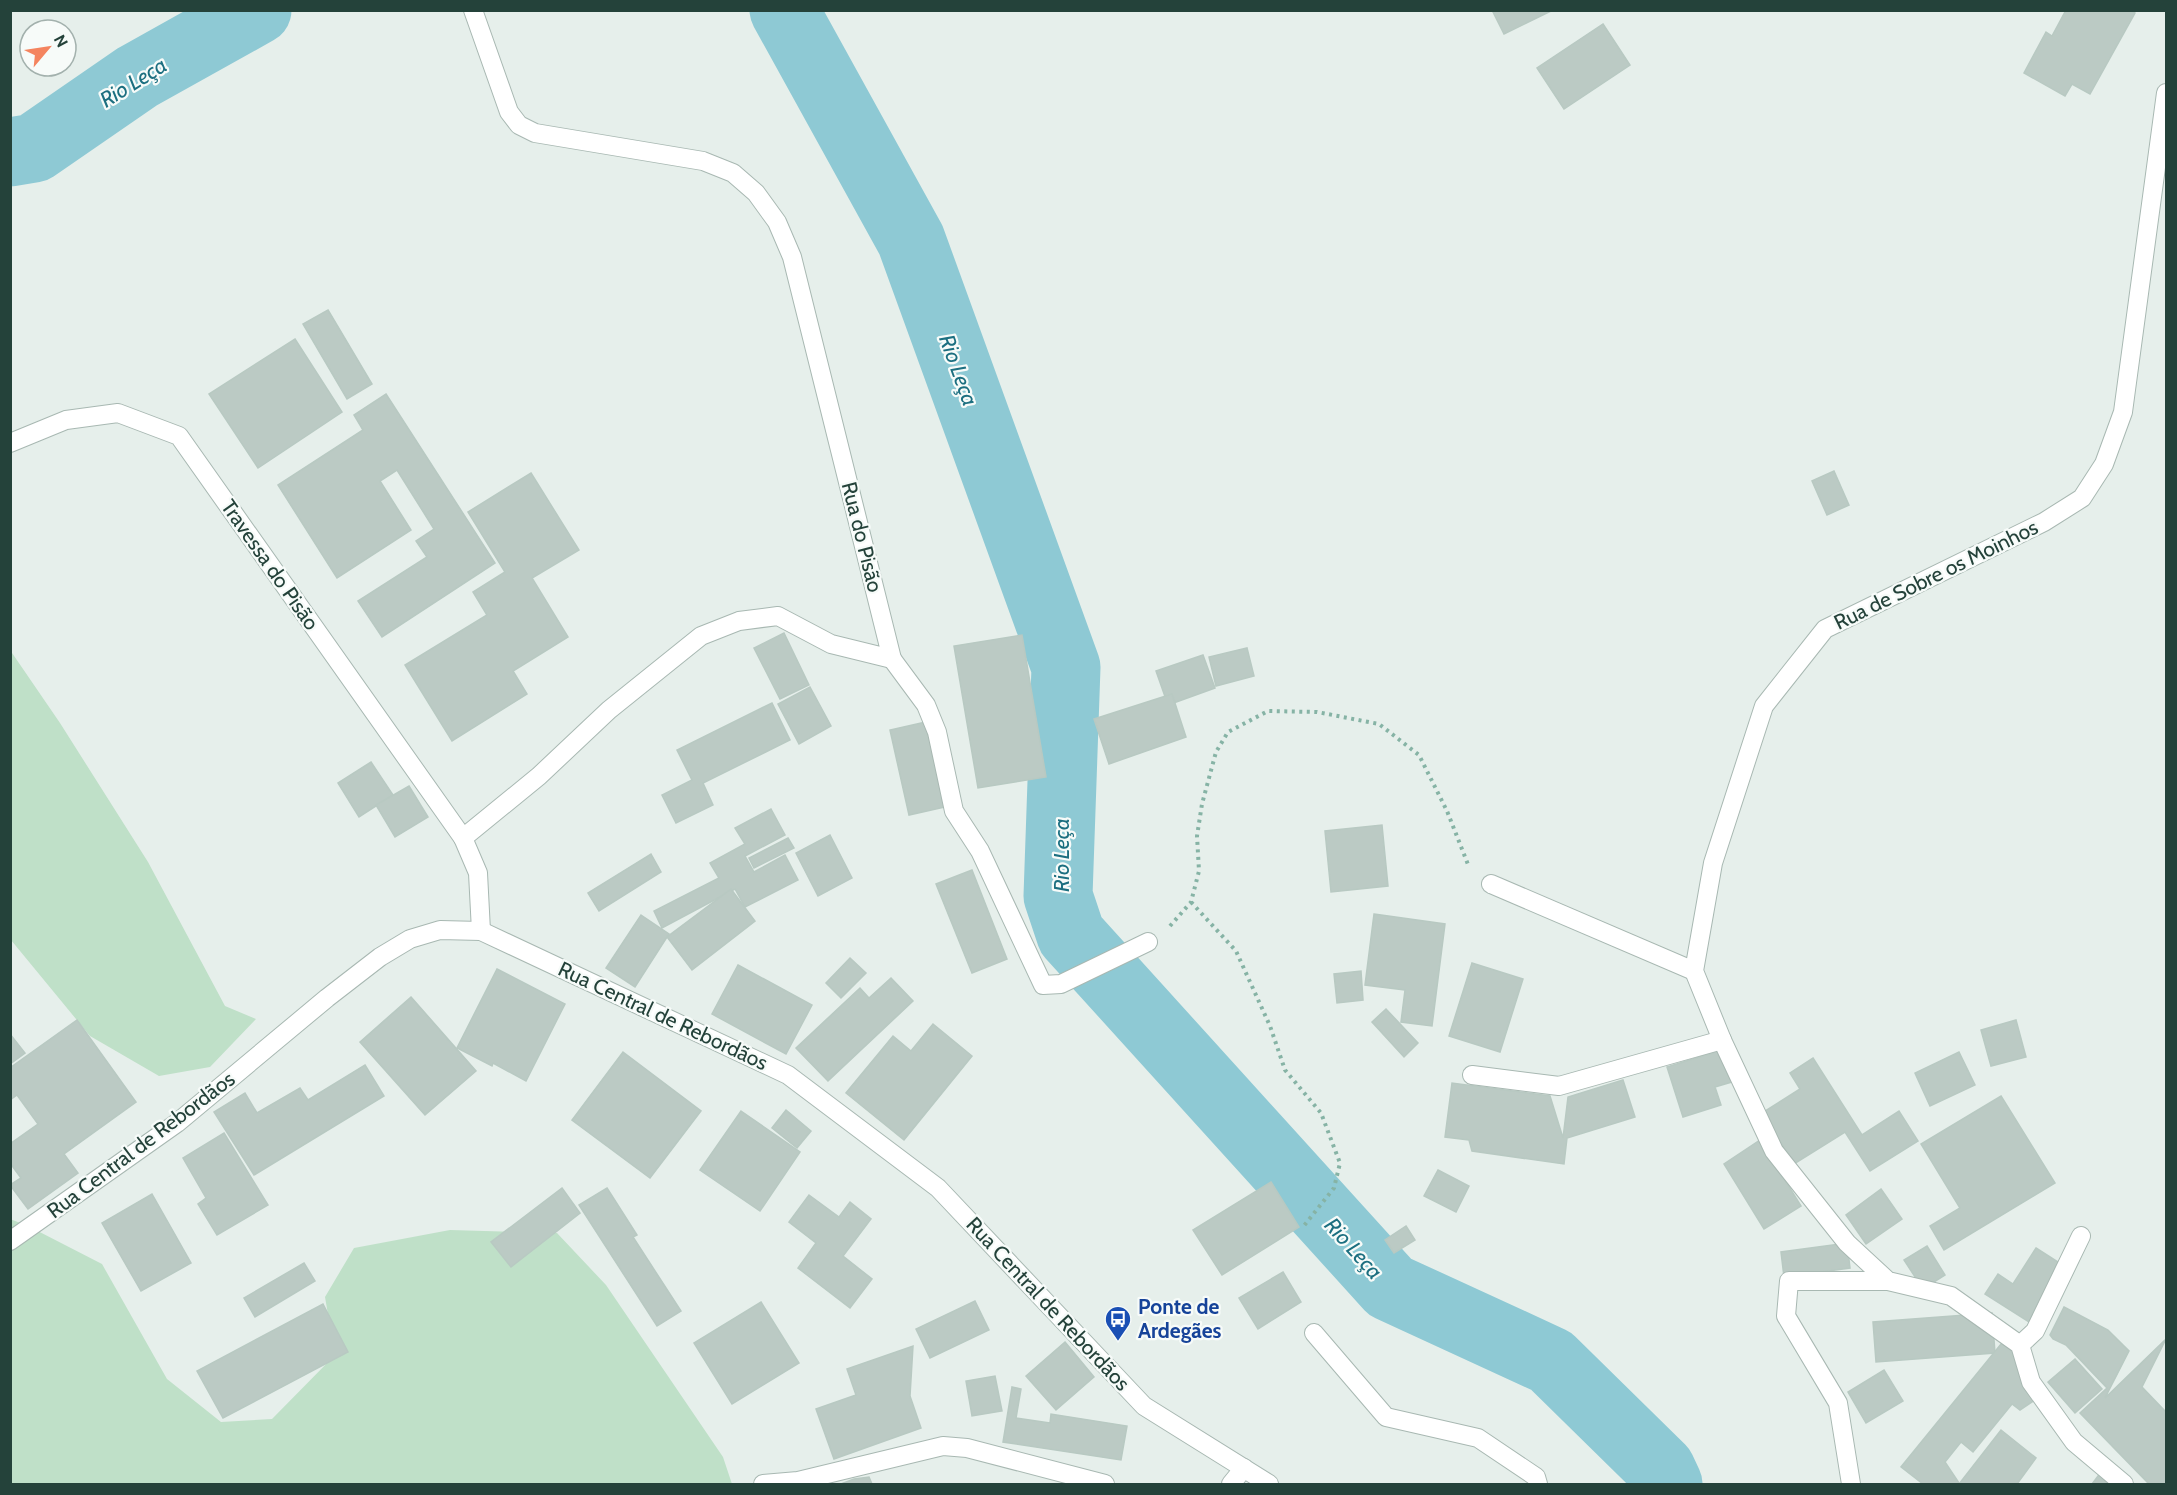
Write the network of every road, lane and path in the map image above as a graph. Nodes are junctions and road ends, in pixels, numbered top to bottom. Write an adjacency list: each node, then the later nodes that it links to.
1 (473, 10): 4 (street, Rua do Pisão)
2 (2166, 93): 10 (street, Rua de Sobre os Moinhos)
3 (10, 443): 5 (street, Travessa do Pisão)
4 (892, 659): 5 (street); 9 (street)
5 (463, 838): 8 (street)
6 (1491, 884): 7 (path); 10 (street)
7 (1191, 902): 9 (path); 13 (path)
8 (481, 931): 15 (street, Rua Central de Rebordãos); 19 (street, Rua Central de Rebordãos)
9 (1148, 942)
10 (1694, 971): 11 (street)
11 (1722, 1040): 12 (street); 16 (street)
12 (1472, 1075)
13 (1303, 1227)
14 (2081, 1236): 18 (street)
15 (10, 1241)
16 (1888, 1281): 18 (street); 26 (street)
17 (1314, 1333): 25 (street)
18 (2020, 1345): 27 (street)
19 (1244, 1468): 23 (street); 24 (street, Rua Central de Rebordãos)
20 (799, 1483): 21 (street); 22 (street)
21 (763, 1485)
22 (1105, 1485)
23 (1231, 1485)
24 (1269, 1485)
25 (1538, 1485)
26 (1851, 1485)
27 (2124, 1485)

